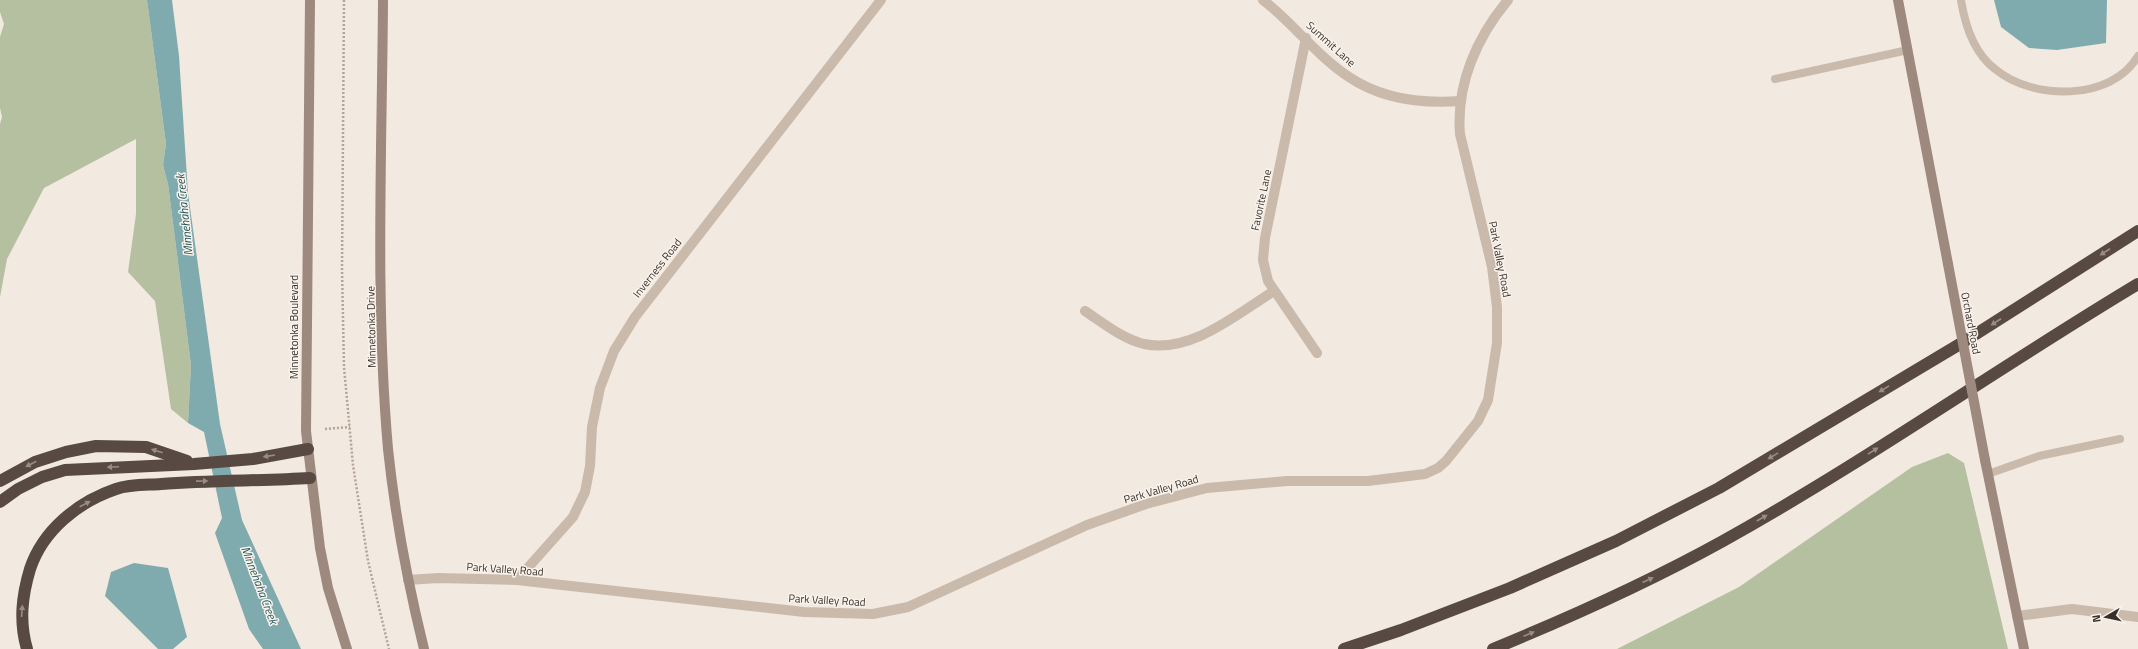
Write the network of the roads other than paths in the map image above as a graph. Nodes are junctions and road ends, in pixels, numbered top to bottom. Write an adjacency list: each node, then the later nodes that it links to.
1 (310, 0): 19 (street, Minnetonka Boulevard)
2 (383, 0): 25 (street, Minnetonka Drive)
3 (881, 0): 26 (street, Inverness Road)
4 (1262, 0): 8 (street, Summit Lane)
5 (1508, 0): 12 (street, Park Valley Road)
6 (1898, 0): 9 (street, Orchard Road)
7 (1961, 0): 10 (lane)
8 (1306, 38): 12 (street, Summit Lane); 15 (street, Favorite Lane)
9 (1908, 50): 11 (lane); 21 (street, Orchard Road, bridge)
10 (2138, 56)
11 (1775, 79)
12 (1461, 101): 26 (street, Park Valley Road)
13 (2138, 231): 32 (highway, one-way to 32)
14 (2138, 284): 33 (highway, one-way to 14)
15 (1274, 292): 16 (street); 17 (street, Favorite Lane)
16 (1085, 311)
17 (1317, 354)
18 (2120, 439): 21 (lane)
19 (308, 449): 20 (highway, one-way to 20); 22 (street, Minnetonka Boulevard)
20 (194, 464): 23 (highway, one-way to 23); 24 (highway, one-way to 24)
21 (1988, 474): 27 (street, Orchard Road)
22 (310, 478): 29 (highway, one-way to 22); 30 (street, Minnetonka Boulevard)
23 (0, 481)
24 (0, 502)
25 (408, 580): 26 (street, Park Valley Road); 31 (street, Minnetonka Drive)
26 (517, 580)
27 (2017, 616): 28 (street); 34 (street, Orchard Road)
28 (2138, 617)
29 (27, 649)
30 (347, 649)
31 (424, 649)
32 (1344, 649)
33 (1493, 649)
34 (2024, 649)

